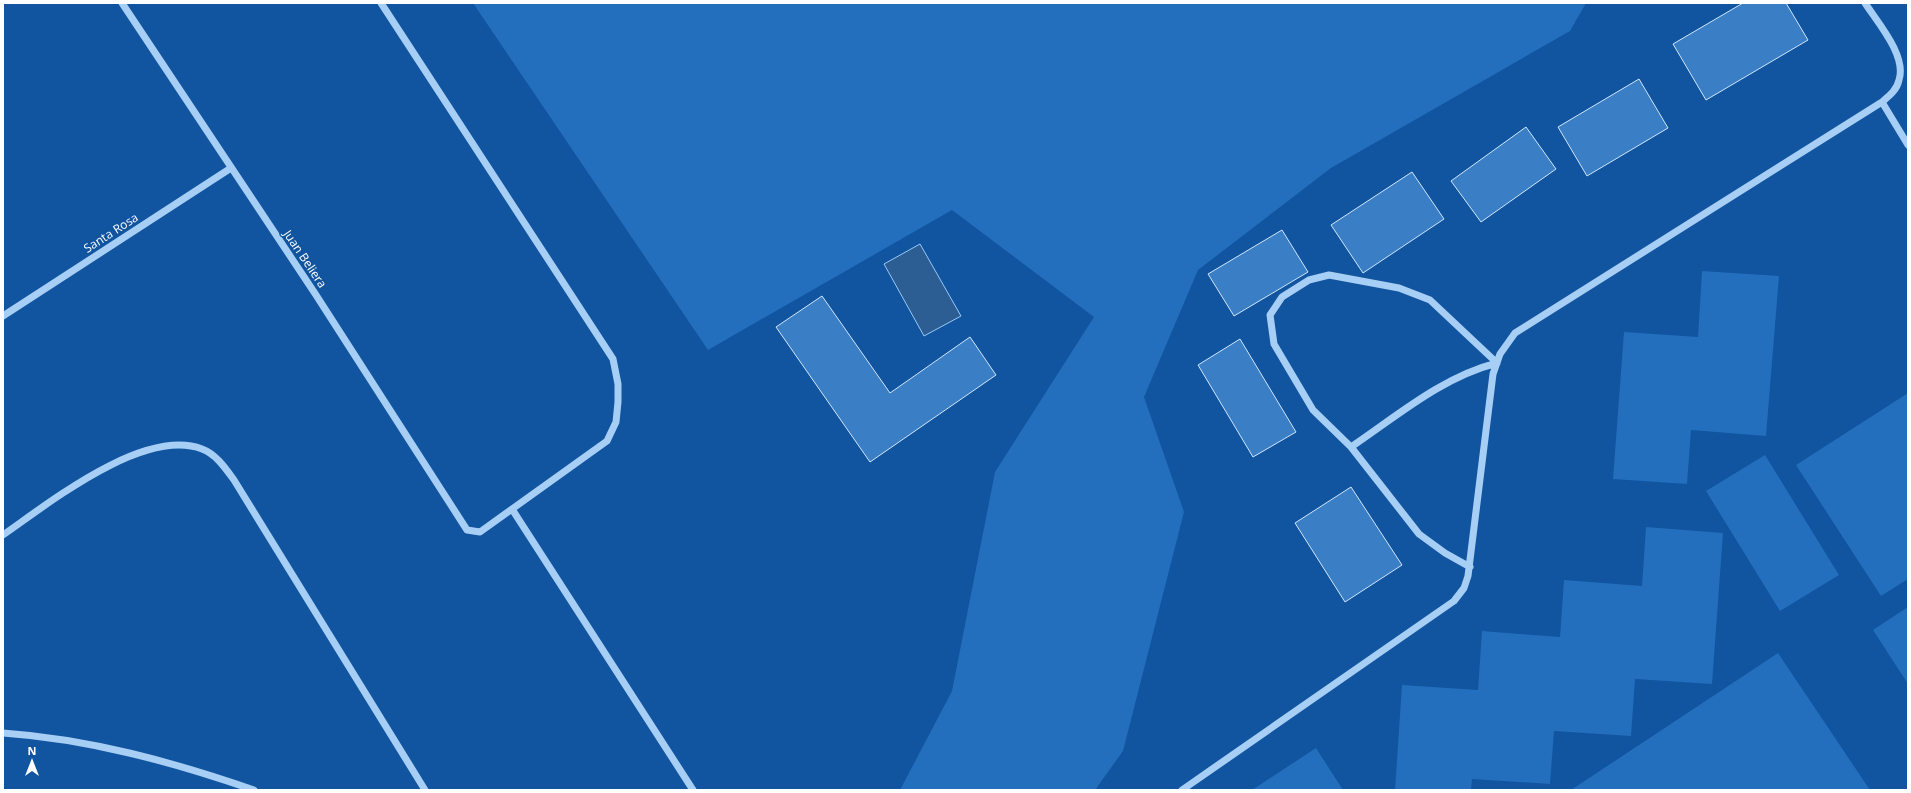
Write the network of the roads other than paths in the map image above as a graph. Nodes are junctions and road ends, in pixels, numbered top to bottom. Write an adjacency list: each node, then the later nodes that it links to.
1 (122, 3): 6 (street, Juan Beliera)
2 (381, 3): 10 (street)
3 (1865, 3): 4 (street)
4 (1882, 102): 5 (street); 8 (street)
5 (1908, 145)
6 (231, 168): 7 (street, Santa Rosa); 10 (street, Juan Beliera)
7 (3, 316)
8 (1497, 363): 9 (street); 9 (street); 12 (street)
9 (1351, 447): 12 (street)
10 (512, 509): 16 (street)
11 (3, 535): 15 (street)
12 (1470, 567): 17 (street)
13 (3, 733): 14 (street)
14 (254, 790)
15 (424, 790)
16 (693, 790)
17 (1182, 790)

